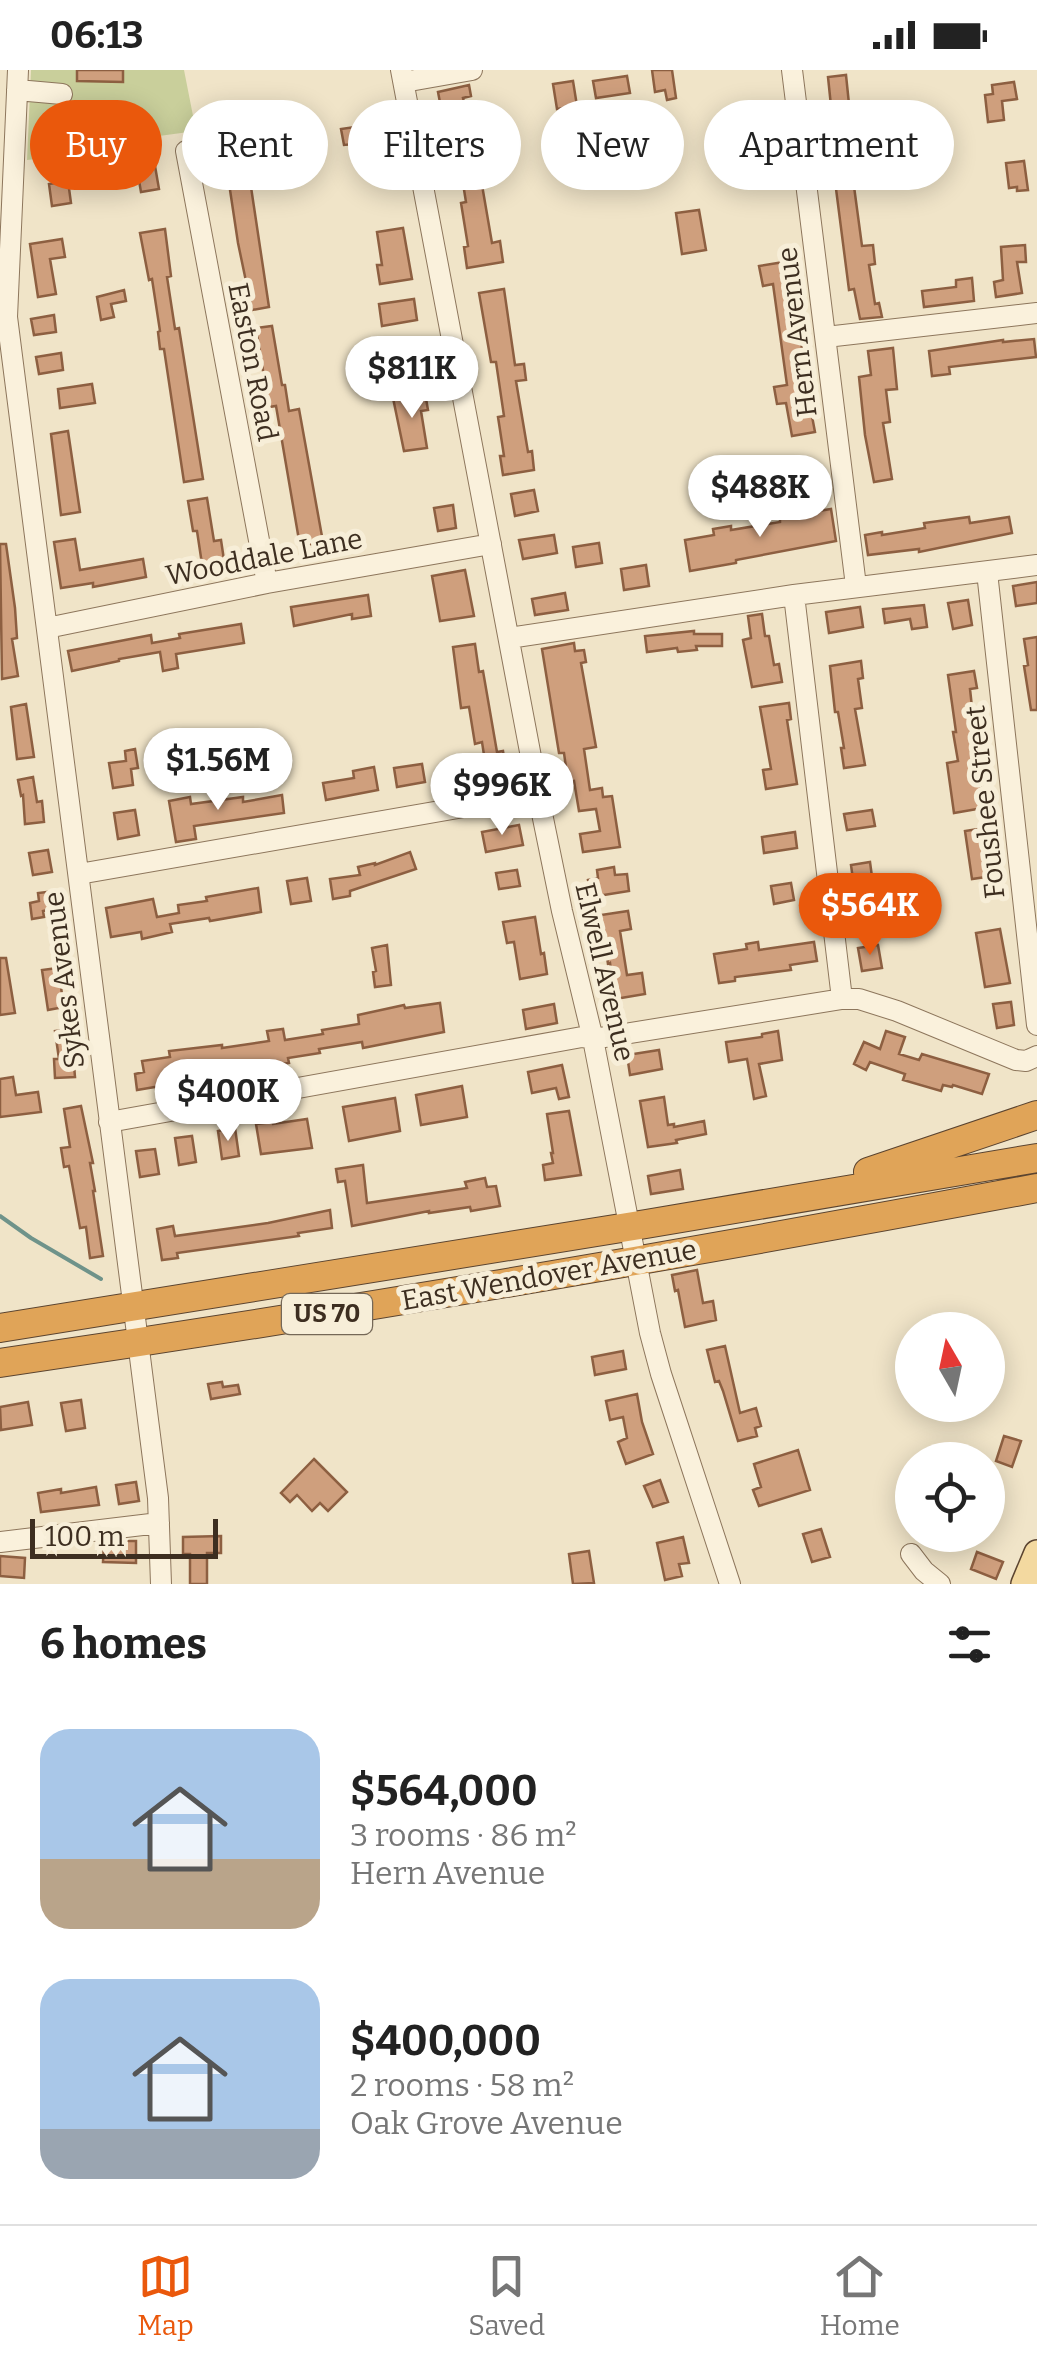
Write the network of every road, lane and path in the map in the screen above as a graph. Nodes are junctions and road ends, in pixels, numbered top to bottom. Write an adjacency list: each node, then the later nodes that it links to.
1 (472, 70): 3 (street)
2 (792, 70): 9 (street, Hern Avenue)
3 (403, 76): 10 (street, Elwell Avenue)
4 (13, 83): 5 (street); 8 (street, Sykes Avenue)
5 (62, 94)
6 (193, 190): 13 (street, Easton Road)
7 (1037, 313): 9 (street)
8 (4, 317): 16 (street, Sykes Avenue)
9 (826, 337): 14 (street, Hern Avenue)
10 (491, 544): 13 (street, Wooddale Lane); 17 (street, Elwell Avenue)
11 (1037, 566): 12 (street)
12 (987, 572): 14 (street); 21 (street, Foushee Street)
13 (267, 583): 16 (street, Wooddale Lane)
14 (856, 586): 15 (street)
15 (794, 595): 17 (street); 20 (street)
16 (47, 628): 19 (street, Sykes Avenue)
17 (509, 638): 18 (street, Elwell Avenue)
18 (538, 794): 19 (street); 22 (street, Elwell Avenue)
19 (80, 874): 25 (street, Sykes Avenue)
20 (842, 999): 22 (street); 23 (street)
21 (1037, 1026)
22 (593, 1039): 25 (street); 29 (street, Elwell Avenue)
23 (1037, 1056)
24 (1037, 1115): 28 (highway)
25 (109, 1122): 31 (street, Sykes Avenue)
26 (1037, 1158): 28 (highway, East Wendover Avenue / US 70)
27 (1037, 1188): 30 (highway, East Wendover Avenue / US 70)
28 (750, 1207): 29 (highway, East Wendover Avenue / US 70)
29 (629, 1227): 30 (street, Elwell Avenue); 31 (highway, East Wendover Avenue / US 70)
30 (634, 1260): 33 (highway, East Wendover Avenue / US 70); 40 (street, Elwell Avenue)
31 (133, 1307): 32 (highway, East Wendover Avenue / US 70); 33 (street, Sykes Avenue)
32 (0, 1328)
33 (138, 1343): 34 (highway, East Wendover Avenue / US 70); 35 (street, Sykes Avenue)
34 (0, 1363)
35 (159, 1523): 36 (street); 39 (street, Sykes Avenue)
36 (0, 1542)
37 (1037, 1553): 42 (main road)
38 (911, 1554): 41 (street)
39 (161, 1584)
40 (730, 1584)
41 (940, 1584)
42 (1024, 1584)

